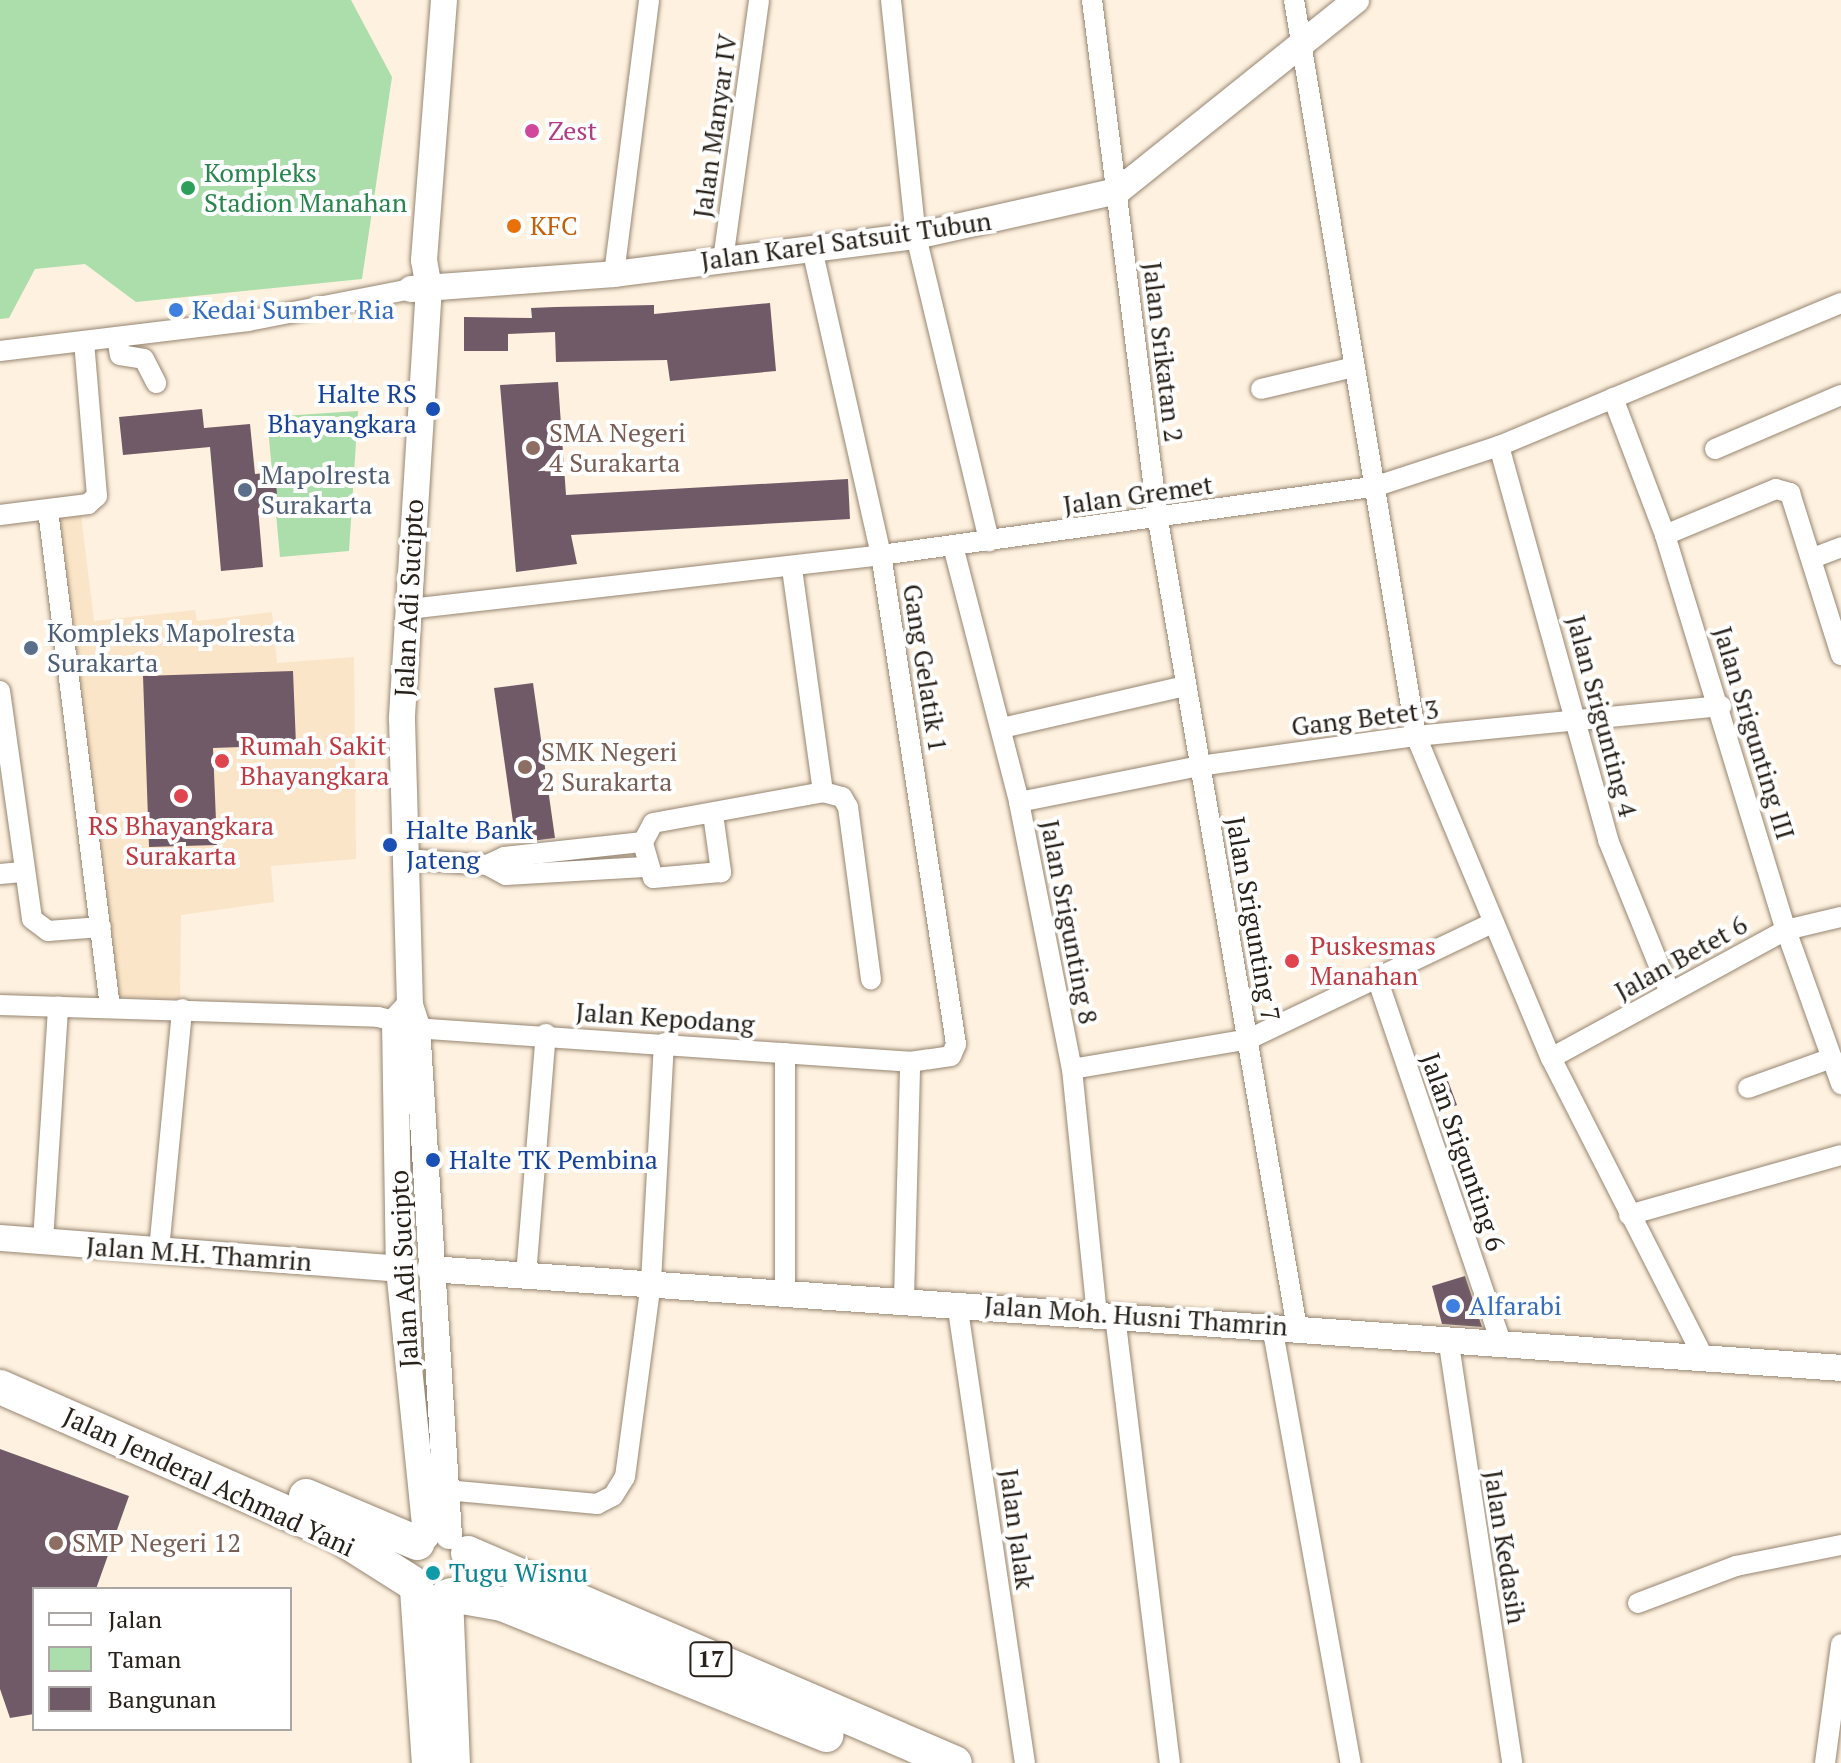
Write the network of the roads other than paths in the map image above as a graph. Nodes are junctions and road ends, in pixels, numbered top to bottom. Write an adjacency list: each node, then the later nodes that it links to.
1 (444, 0): 15 (street, Jalan Adi Sucipto)
2 (456, 0): 15 (street, Jalan Adi Sucipto)
3 (649, 0): 14 (street)
4 (759, 0): 13 (street, Jalan Manyar IV)
5 (891, 0): 11 (street)
6 (1092, 0): 10 (street, Jalan Srikatan 2)
7 (1294, 0): 9 (street)
8 (1356, 0): 9 (street, Jalan Karel Satsuit Tubun)
9 (1299, 41): 10 (street, Jalan Karel Satsuit Tubun); 20 (street)
10 (1118, 191): 11 (street, Jalan Karel Satsuit Tubun); 30 (street, Jalan Srikatan 2)
11 (916, 236): 12 (street, Jalan Karel Satsuit Tubun); 32 (street)
12 (812, 248): 13 (street, Jalan Karel Satsuit Tubun); 35 (street, Gang Gelatik 1)
13 (723, 260): 14 (street, Jalan Karel Satsuit Tubun)
14 (614, 274): 15 (street, Jalan Karel Satsuit Tubun)
15 (420, 288): 17 (street); 38 (street, Jalan Adi Sucipto)
16 (1841, 303): 24 (street, Jalan Gremet)
17 (117, 337): 18 (street); 21 (street)
18 (84, 342): 19 (street); 28 (street)
19 (0, 351)
20 (1354, 367): 22 (street); 27 (street)
21 (156, 383)
22 (1261, 389)
23 (1841, 395): 26 (street)
24 (1613, 398): 25 (street, Jalan Gremet); 31 (street, Jalan Srigunting III)
25 (1499, 446): 27 (street, Jalan Gremet); 43 (street, Jalan Srigunting 4)
26 (1715, 449)
27 (1374, 487): 30 (street, Jalan Gremet); 45 (street)
28 (48, 510): 29 (street); 59 (street)
29 (0, 515)
30 (1158, 520): 32 (street, Jalan Gremet); 40 (street, Jalan Srigunting 7)
31 (1665, 535): 36 (street); 42 (street, Jalan Srigunting III)
32 (989, 541): 33 (street, Jalan Gremet)
33 (953, 546): 35 (street, Jalan Gremet); 44 (street, Jalan Srigunting 8)
34 (1841, 547): 36 (street)
35 (881, 555): 38 (street, Jalan Gremet); 75 (street, Gang Gelatik 1)
36 (1813, 558): 39 (street)
37 (792, 570): 48 (street)
38 (409, 609): 52 (street, Jalan Adi Sucipto)
39 (1841, 655)
40 (1186, 686): 44 (street); 47 (street, Jalan Srigunting 7)
41 (0, 691): 46 (street)
42 (1722, 706): 43 (street, Gang Betet 3); 60 (street, Jalan Srigunting III)
43 (1579, 719): 45 (street, Gang Betet 3); 63 (street, Jalan Srigunting 4)
44 (1002, 728): 49 (street, Jalan Srigunting 8)
45 (1416, 736): 47 (street, Gang Betet 3); 58 (street)
46 (4, 760): 55 (street)
47 (1199, 766): 49 (street, Gang Betet 3); 70 (street, Jalan Srigunting 7)
48 (823, 792): 50 (street); 62 (street)
49 (1019, 802): 76 (street, Jalan Srigunting 8)
50 (713, 814): 51 (street); 54 (street)
51 (643, 842): 53 (street); 54 (street)
52 (406, 859): 53 (street); 68 (street, Jalan Adi Sucipto)
53 (487, 865): 54 (street)
54 (645, 867)
55 (25, 872): 56 (street); 59 (street)
56 (0, 874)
57 (1841, 917): 60 (street, Jalan Betet 6)
58 (1490, 924): 61 (street); 73 (street)
59 (101, 927): 66 (street)
60 (1786, 930): 63 (street, Jalan Betet 6); 74 (street, Jalan Srigunting III)
61 (1377, 978): 70 (street); 94 (street, Jalan Srigunting 6)
62 (871, 979)
63 (1670, 993): 73 (street, Jalan Betet 6)
64 (0, 1005): 65 (street, Jalan Kepodang)
65 (58, 1006): 66 (street, Jalan Kepodang); 82 (street)
66 (110, 1007): 67 (street, Jalan Kepodang)
67 (182, 1009): 68 (street, Jalan Kepodang); 83 (street)
68 (407, 1017): 69 (street, Jalan Kepodang); 84 (street, Jalan Adi Sucipto); 85 (street, Jalan Adi Sucipto)
69 (546, 1034): 71 (street, Jalan Kepodang); 86 (street)
70 (1249, 1039): 76 (street); 92 (street, Jalan Srigunting 7)
71 (664, 1043): 72 (street, Jalan Kepodang); 87 (street)
72 (785, 1053): 75 (street, Jalan Kepodang); 88 (street)
73 (1551, 1058): 80 (street)
74 (1832, 1058): 77 (street, Jalan Srigunting III); 78 (street)
75 (910, 1062): 89 (street)
76 (1072, 1069): 91 (street, Jalan Srigunting 8)
77 (1841, 1084)
78 (1748, 1088)
79 (1841, 1155): 80 (street)
80 (1629, 1215): 95 (street)
81 (0, 1238): 82 (street, Jalan M.H. Thamrin)
82 (43, 1241): 83 (street, Jalan M.H. Thamrin)
83 (159, 1250): 84 (street, Jalan M.H. Thamrin)
84 (399, 1269): 100 (street, Jalan Adi Sucipto)
85 (430, 1269): 86 (street, Jalan Moh. Husni Thamrin); 99 (street, Jalan Adi Sucipto)
86 (526, 1275): 87 (street, Jalan Moh. Husni Thamrin)
87 (651, 1282): 88 (street, Jalan Moh. Husni Thamrin); 99 (street)
88 (785, 1291): 89 (street, Jalan Moh. Husni Thamrin)
89 (904, 1299): 90 (street, Jalan Moh. Husni Thamrin)
90 (957, 1303): 91 (street, Jalan Moh. Husni Thamrin); 109 (street, Jalan Jalak)
91 (1106, 1316): 92 (street, Jalan Moh. Husni Thamrin); 110 (street, Jalan Srigunting 8)
92 (1284, 1327): 93 (street, Jalan Moh. Husni Thamrin); 111 (street, Jalan Srigunting 7)
93 (1448, 1338): 94 (street, Jalan Moh. Husni Thamrin); 112 (street, Jalan Kedasih)
94 (1501, 1342): 95 (street, Jalan Moh. Husni Thamrin)
95 (1704, 1358): 97 (street, Jalan Moh. Husni Thamrin)
96 (0, 1366): 100 (highway, Jalan Jenderal Achmad Yani / 17)
97 (1841, 1368)
98 (0, 1387): 102 (highway, Jalan Jenderal Achmad Yani / 17)
99 (446, 1490): 100 (street, Jalan Adi Sucipto)
100 (440, 1542): 102 (highway); 102 (highway); 108 (highway, Jalan Jenderal Achmad Yani / 17)
101 (1841, 1545): 103 (street)
102 (432, 1591): 105 (highway); 106 (highway); 107 (highway, Jalan Jenderal Achmad Yani / 17)
103 (1638, 1603)
104 (1841, 1644): 113 (street)
105 (429, 1763)
106 (453, 1763)
107 (894, 1763)
108 (955, 1763)
109 (1025, 1763)
110 (1170, 1763)
111 (1351, 1763)
112 (1512, 1763)
113 (1825, 1763)

